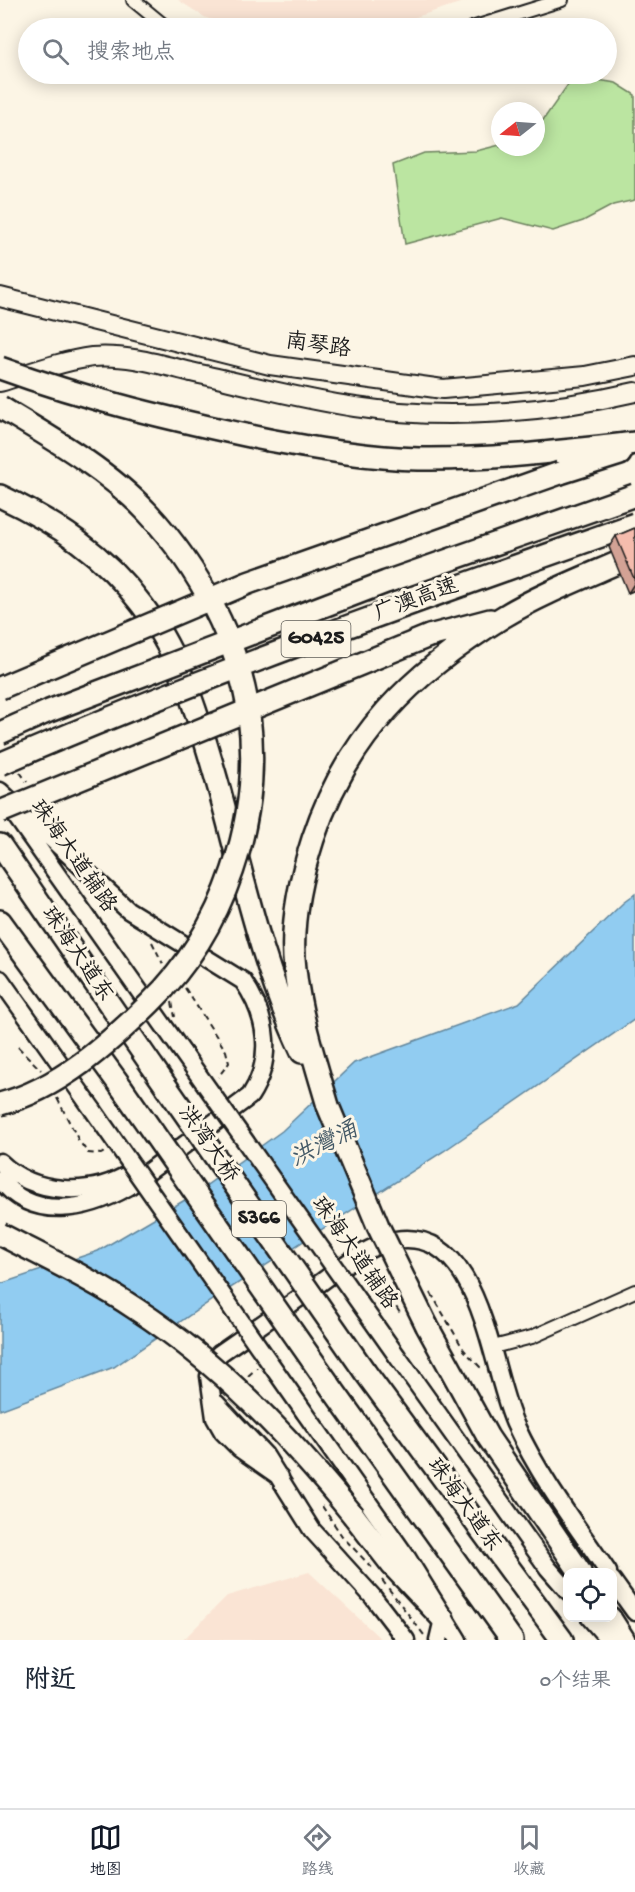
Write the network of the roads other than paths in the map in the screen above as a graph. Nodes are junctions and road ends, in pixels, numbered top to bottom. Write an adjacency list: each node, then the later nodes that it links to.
1 (133, 0): 3 (street)
2 (562, 0): 4 (street)
3 (155, 18)
4 (504, 18)
5 (0, 297): 6 (main road, 南琴路)
6 (635, 366)
7 (0, 368): 11 (highway, bridge)
8 (0, 382): 9 (main road)
9 (635, 392)
10 (0, 407): 30 (highway, bridge)
11 (635, 443)
12 (635, 450): 18 (highway, bridge)
13 (635, 495): 19 (highway, 广澳高速 / G0425, bridge)
14 (0, 496): 27 (highway)
15 (635, 524): 20 (highway, 广澳高速 / G0425, bridge)
16 (635, 555): 17 (highway)
17 (505, 616): 22 (highway, bridge); 27 (highway)
18 (0, 688)
19 (0, 733)
20 (0, 764)
21 (0, 792): 25 (main road); 40 (main road, 珠海大道辅路, bridge)
22 (0, 812)
23 (0, 845): 28 (highway, 珠海大道东 / S366)
24 (0, 921): 29 (highway, 珠海大道东 / S366)
25 (223, 967): 31 (main road); 32 (main road)
26 (0, 979): 43 (main road, bridge)
27 (296, 1023): 38 (highway, bridge)
28 (152, 1066): 36 (highway, 洪湾大桥 / S366, bridge)
29 (122, 1088): 37 (highway, 洪湾大桥 / S366, bridge)
30 (0, 1104)
31 (0, 1162)
32 (0, 1179)
33 (0, 1234): 43 (highway, bridge)
34 (635, 1291): 35 (street)
35 (493, 1347): 39 (main road); 46 (main road)
36 (365, 1372): 50 (highway, 珠海大道东 / S366)
37 (333, 1390): 49 (highway, 珠海大道东 / S366)
38 (577, 1568)
39 (605, 1568)
40 (563, 1587)
41 (617, 1587): 42 (main road)
42 (635, 1612)
43 (443, 1619): 47 (main road); 48 (main road)
44 (594, 1622): 51 (main road)
45 (612, 1622): 52 (highway)
46 (406, 1640)
47 (438, 1640)
48 (458, 1640)
49 (512, 1640)
50 (562, 1640)
51 (609, 1640)
52 (624, 1640)

